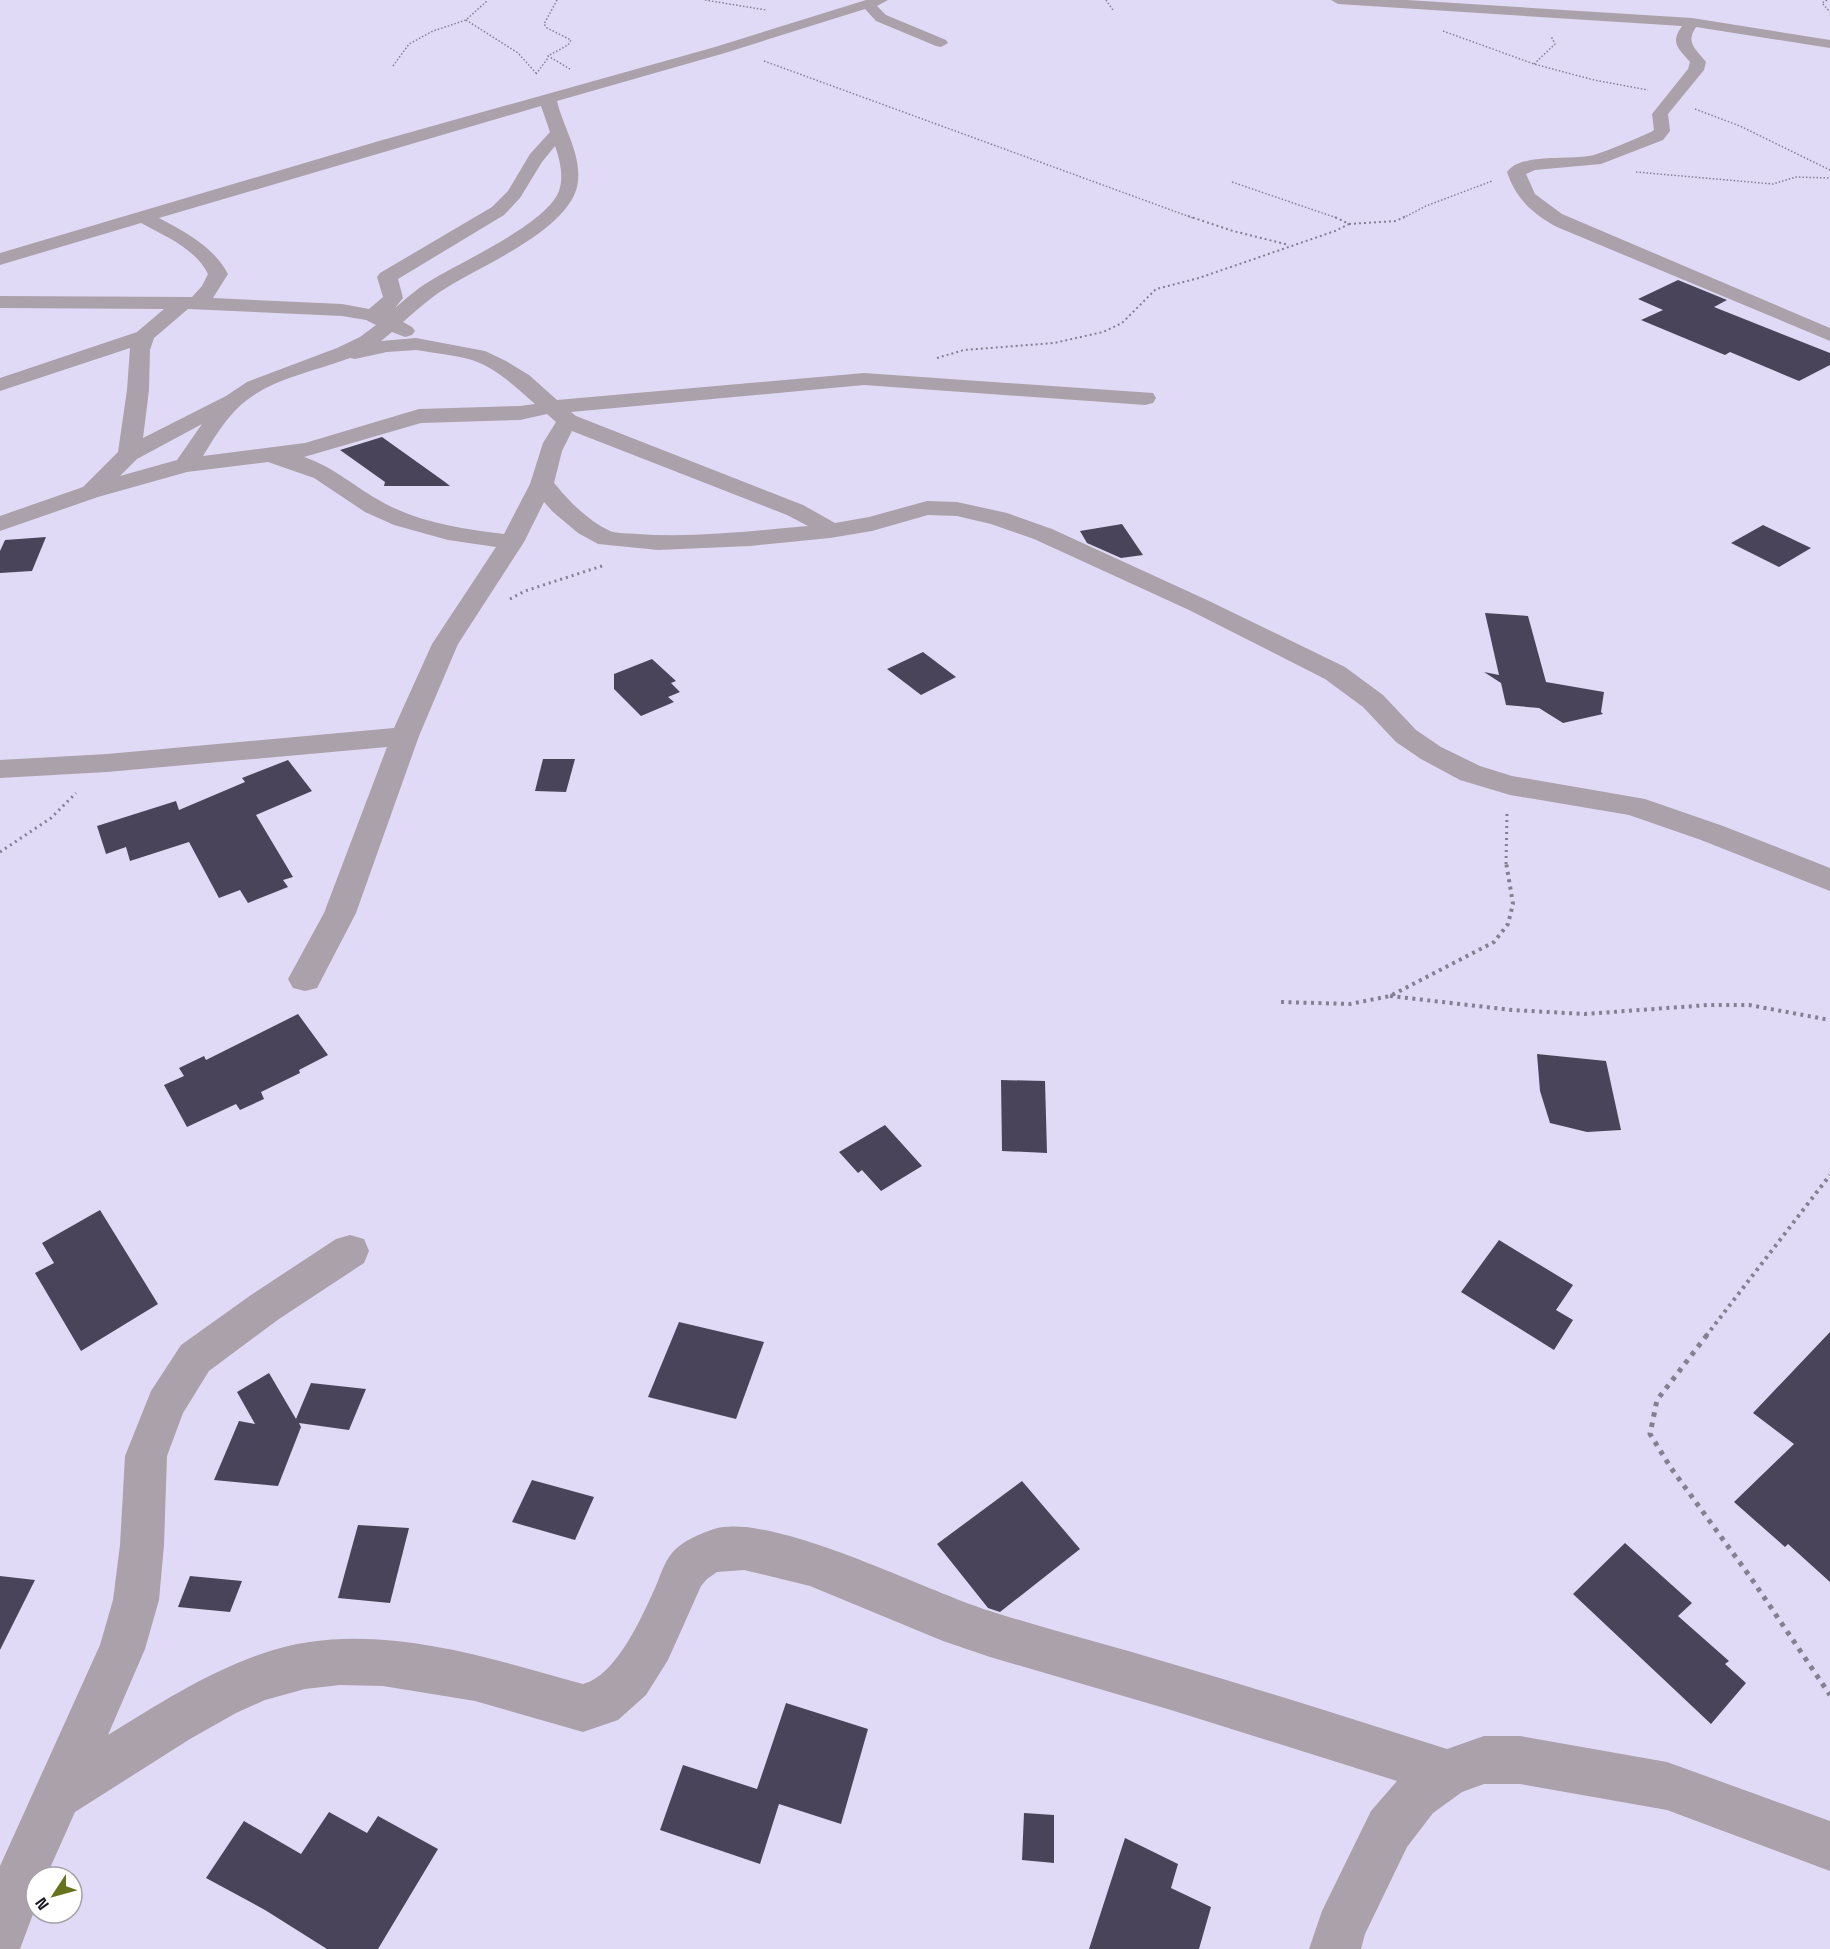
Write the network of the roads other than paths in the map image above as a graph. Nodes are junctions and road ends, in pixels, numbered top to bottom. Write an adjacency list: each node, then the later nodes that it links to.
1 (1338, 0): 3 (street)
2 (874, 2): 4 (street); 6 (street)
3 (1692, 22): 5 (street); 13 (street)
4 (941, 43)
5 (1830, 44)
6 (548, 99): 7 (street); 8 (street)
7 (558, 134): 12 (street); 12 (street)
8 (144, 217): 9 (street); 11 (street)
9 (0, 260)
10 (0, 302): 11 (street)
11 (189, 303): 12 (street); 14 (street)
12 (380, 319): 15 (street); 16 (street)
13 (1830, 335)
14 (144, 336): 17 (street); 21 (street)
15 (434, 347): 16 (street); 20 (street)
16 (333, 358): 18 (street)
17 (0, 385)
18 (239, 395): 21 (street); 23 (street)
19 (1145, 398): 20 (street)
20 (560, 414): 22 (street); 24 (street); 27 (street)
21 (129, 454): 25 (street)
22 (255, 458): 23 (street); 28 (street)
23 (185, 465): 25 (street)
24 (542, 484): 27 (street); 28 (street)
25 (90, 492): 26 (street)
26 (0, 524)
27 (830, 531): 31 (street)
28 (512, 542): 29 (street)
29 (405, 736): 30 (street); 32 (street)
30 (0, 769)
31 (1830, 880)
32 (305, 979)
33 (350, 1251): 35 (street)
34 (1447, 1773): 35 (street); 36 (street); 38 (street)
35 (57, 1795): 37 (street)
36 (1830, 1846)
37 (0, 1935)
38 (1335, 1949)

